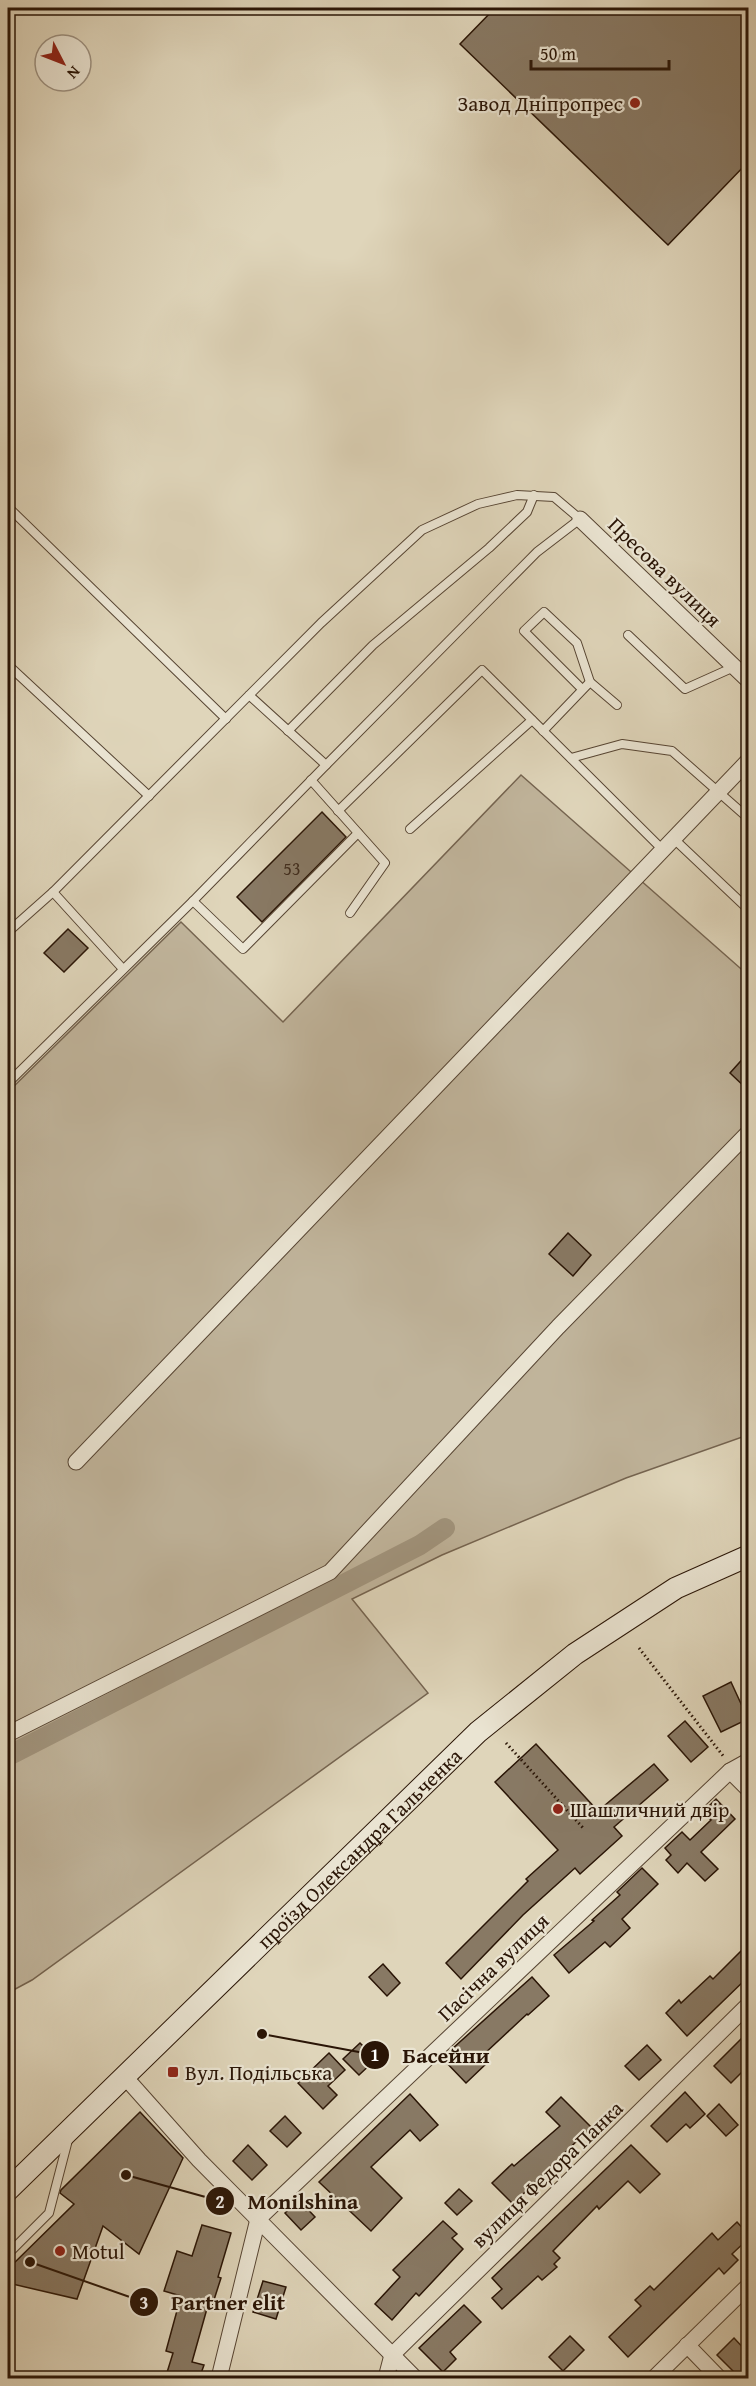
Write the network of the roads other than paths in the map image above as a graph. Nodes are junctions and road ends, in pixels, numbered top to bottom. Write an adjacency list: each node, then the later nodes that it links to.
1 (534, 495): 3 (lane); 10 (lane); 14 (lane)
2 (8, 507): 12 (lane)
3 (580, 519): 6 (street, Пресова вулиця); 18 (lane)
4 (628, 635): 6 (lane)
5 (8, 665): 21 (lane)
6 (734, 667): 7 (street, Пресова вулиця)
7 (748, 680)
8 (590, 682): 9 (lane); 9 (lane); 11 (lane)
9 (582, 689): 15 (lane)
10 (249, 695): 12 (lane); 14 (lane)
11 (617, 705)
12 (226, 719): 21 (lane)
13 (532, 720): 15 (lane); 22 (lane); 24 (lane)
14 (288, 731): 18 (lane)
15 (543, 731): 16 (lane)
16 (571, 758): 20 (lane); 27 (lane)
17 (748, 761): 20 (street)
18 (326, 765): 19 (lane)
19 (311, 780): 22 (lane); 29 (lane)
20 (720, 791): 23 (lane); 26 (street)
21 (149, 796): 28 (lane)
22 (338, 811): 25 (lane)
23 (748, 818)
24 (410, 829)
25 (358, 833): 29 (lane); 31 (lane)
26 (674, 839): 27 (street); 30 (lane)
27 (663, 850): 36 (street)
28 (53, 892): 32 (lane); 33 (lane)
29 (193, 901): 33 (lane)
30 (748, 909)
31 (350, 913)
32 (8, 932)
33 (123, 969): 34 (lane)
34 (8, 1083)
35 (748, 1133): 38 (street)
36 (76, 1462)
37 (748, 1556): 43 (main road, проїзд Олександра Гальченка)
38 (8, 1734)
39 (748, 1761): 40 (street, Пасічна вулиця)
40 (730, 1771): 41 (street); 46 (street, Пасічна вулиця)
41 (748, 1789)
42 (748, 2005): 50 (street, вулиця Федора Панка)
43 (125, 2077): 44 (main road, проїзд Олександра Гальченка); 46 (street)
44 (70, 2130): 45 (main road, проїзд Олександра Гальченка); 47 (lane)
45 (8, 2190)
46 (258, 2219): 50 (street); 51 (street)
47 (8, 2254)
48 (748, 2286): 49 (street)
49 (687, 2345): 54 (street); 55 (street)
50 (392, 2355): 52 (street); 53 (street)
51 (219, 2379)
52 (386, 2379)
53 (415, 2379)
54 (654, 2379)
55 (719, 2379)

